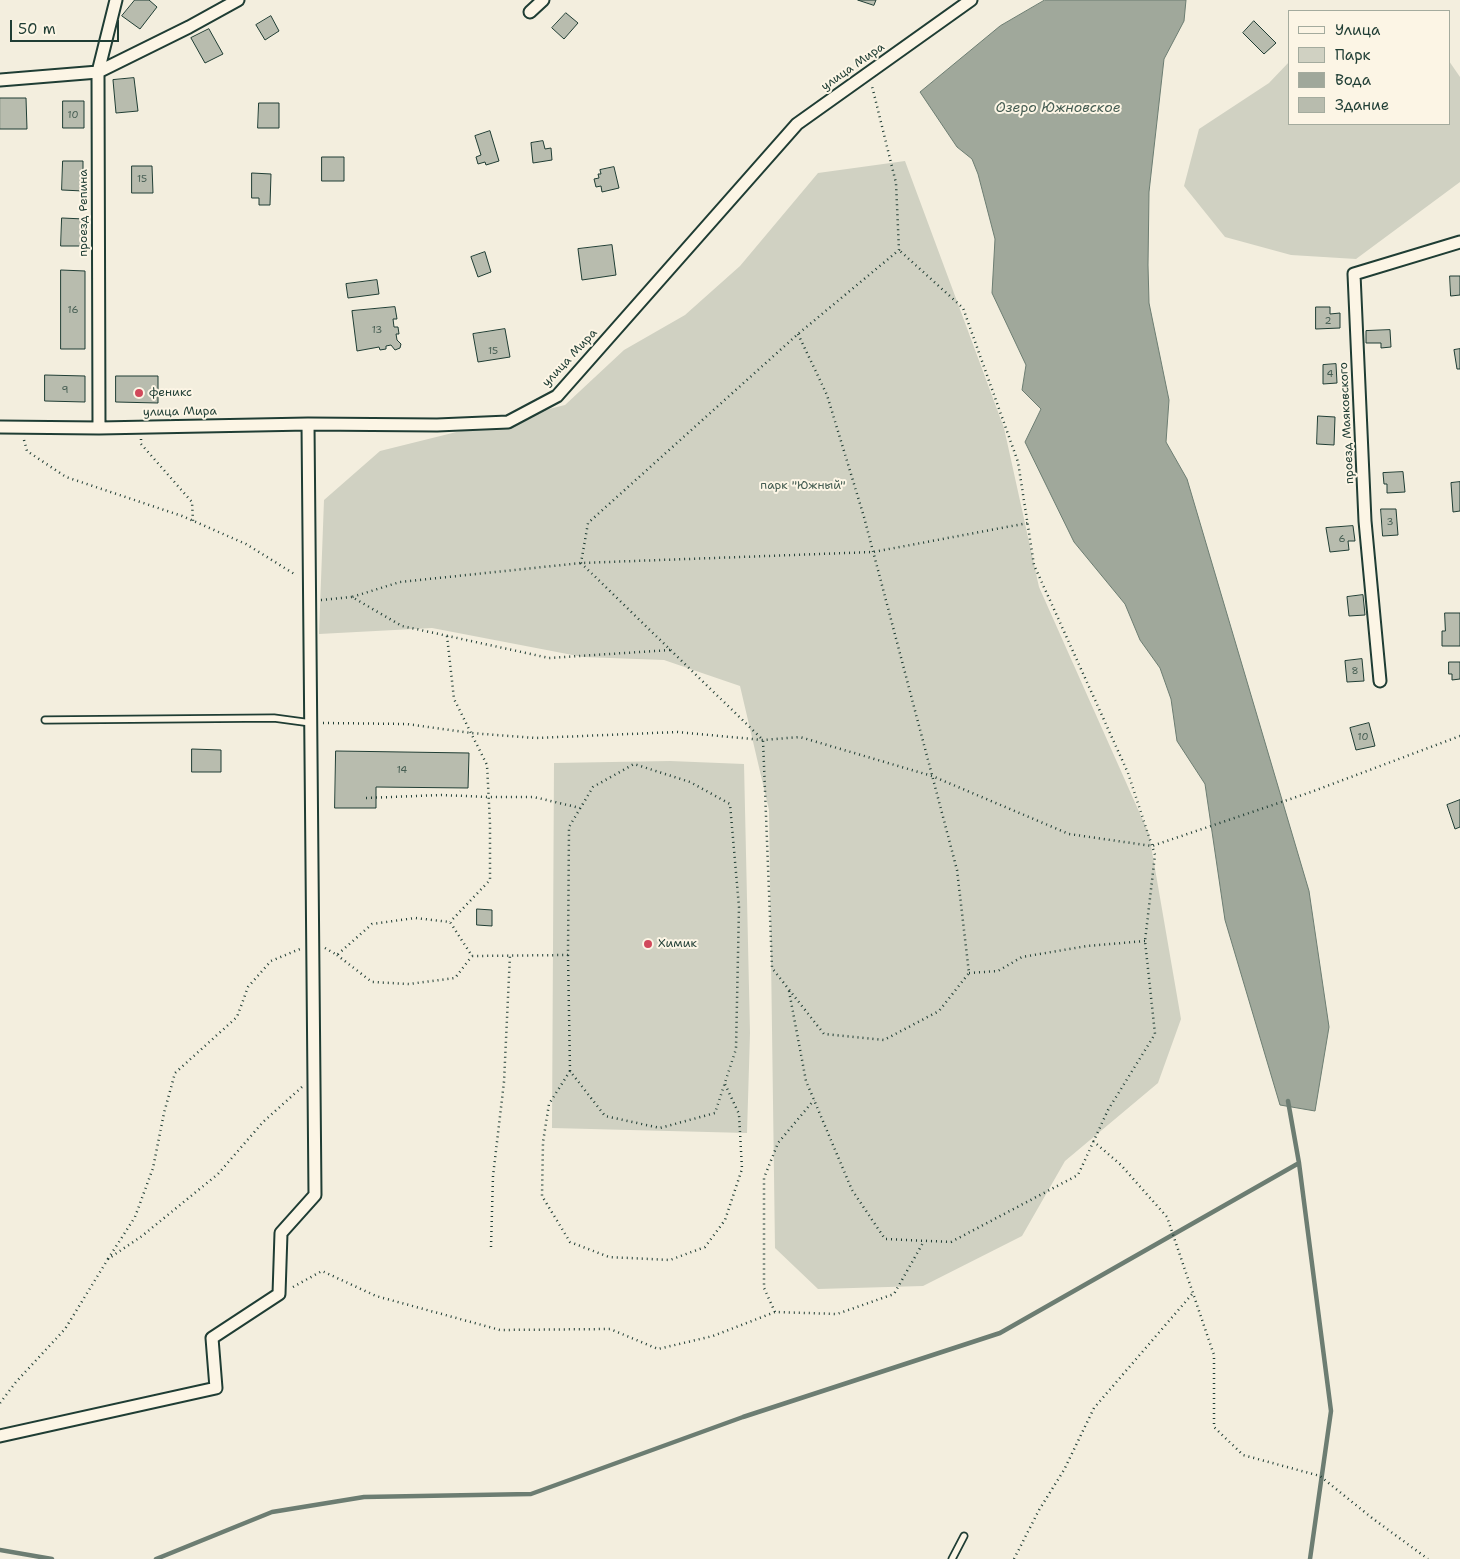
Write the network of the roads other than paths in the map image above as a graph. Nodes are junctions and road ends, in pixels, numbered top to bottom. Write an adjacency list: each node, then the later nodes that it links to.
1 (116, 0): 6 (street, проезд Репина)
2 (238, 0): 6 (street)
3 (543, 0): 5 (street)
4 (971, 0): 9 (street, улица Мира)
5 (530, 12)
6 (98, 72): 7 (street); 11 (street, проезд Репина)
7 (0, 80)
8 (1460, 242): 12 (street, проезд Маяковского)
9 (308, 424): 11 (street, улица Мира); 14 (street)
10 (0, 427): 11 (street, улица Мира)
11 (99, 428)
12 (1380, 681)
13 (45, 720): 14 (lane)
14 (312, 723): 15 (street)
15 (0, 1436)
16 (964, 1536): 17 (lane)
17 (952, 1559)

